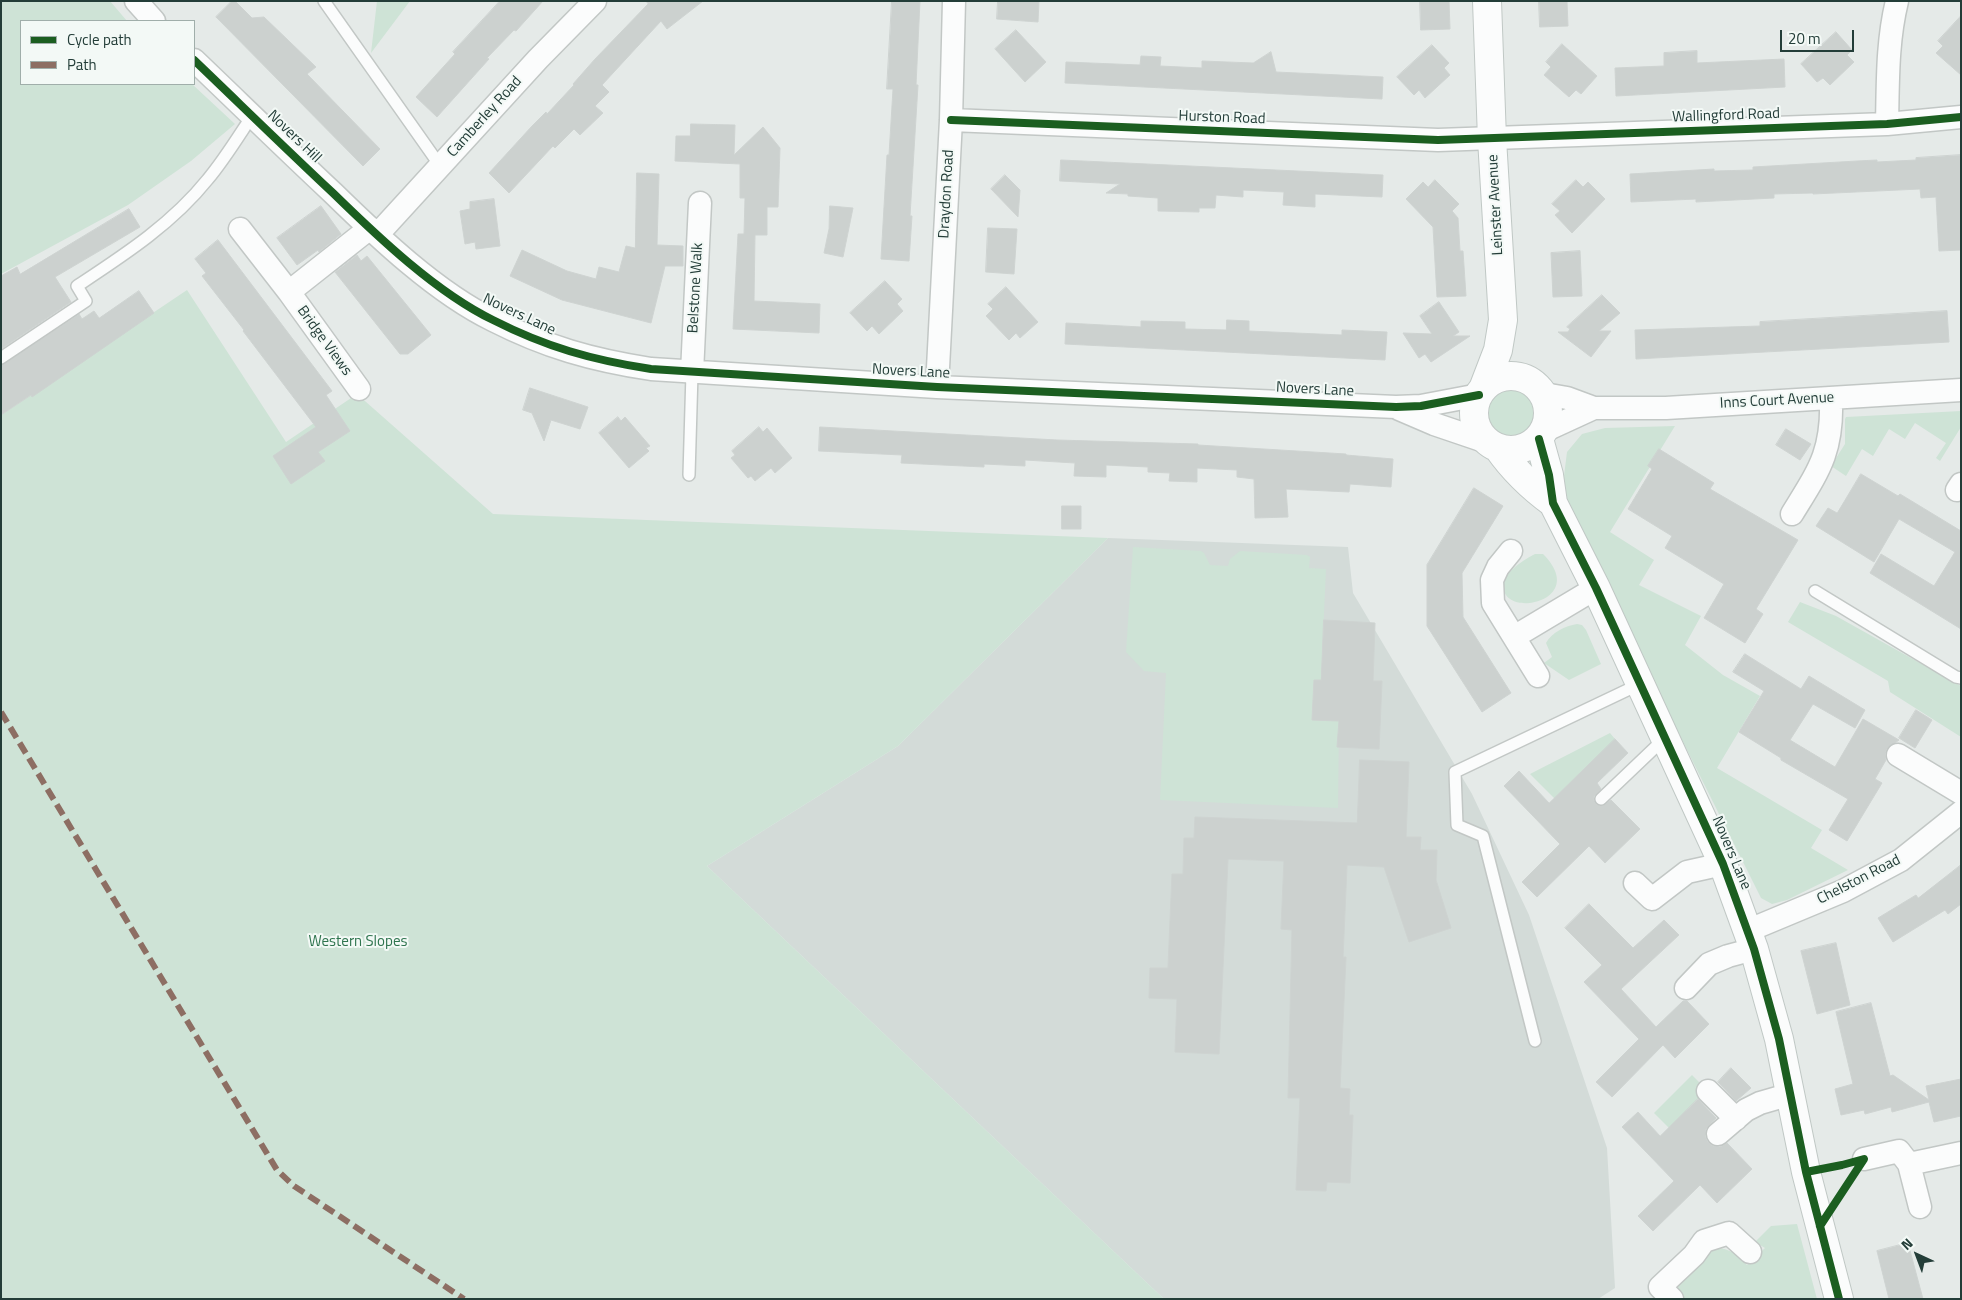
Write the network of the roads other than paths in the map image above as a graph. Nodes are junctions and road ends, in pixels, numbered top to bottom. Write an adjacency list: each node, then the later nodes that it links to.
1 (136, 1): 7 (street)
2 (324, 1): 14 (lane)
3 (596, 1): 14 (street, Camberley Road)
4 (954, 1): 11 (street, Draydon Road)
5 (1488, 1): 13 (street, Leinster Avenue)
6 (1897, 1): 12 (street)
7 (153, 20)
8 (195, 61): 9 (street, Novers Hill)
9 (252, 116): 17 (street, Novers Hill); 20 (lane)
10 (1961, 117): 12 (street, Wallingford Road)
11 (951, 120): 13 (street, Hurston Road); 22 (street, Draydon Road)
12 (1887, 124): 13 (street, Wallingford Road)
13 (1492, 139): 19 (street, Leinster Avenue)
14 (440, 166): 17 (street, Camberley Road)
15 (700, 203): 21 (street, Belstone Walk)
16 (240, 229): 18 (street, Bridge Views)
17 (373, 231): 18 (street, Bridge Views); 21 (street, Novers Lane)
18 (289, 292): 23 (street, Bridge Views)
19 (1503, 320): 24 (street, Leinster Avenue); 26 (street, Leinster Avenue)
20 (1, 358)
21 (692, 372): 22 (street, Novers Lane); 32 (lane)
22 (937, 387): 28 (street, Novers Lane)
23 (360, 389)
24 (1540, 389): 26 (street); 29 (street, Inns Court Avenue); 30 (street)
25 (1961, 390): 27 (street, Inns Court Avenue)
26 (1481, 392): 28 (street, Novers Lane); 31 (street)
27 (1831, 398): 29 (street, Inns Court Avenue); 34 (street)
28 (1396, 407): 31 (street, Novers Lane)
29 (1594, 408): 30 (street, Inns Court Avenue)
30 (1542, 435): 31 (street); 33 (street, Novers Lane)
31 (1493, 445): 33 (street, Novers Lane)
32 (689, 475)
33 (1553, 503): 36 (street, Novers Lane)
34 (1792, 514)
35 (1511, 551): 38 (street)
36 (1596, 588): 38 (street); 41 (street, Novers Lane)
37 (1815, 591): 40 (lane)
38 (1514, 637): 39 (street)
39 (1538, 676)
40 (1961, 678)
41 (1640, 684): 42 (street, Novers Lane); 51 (lane)
42 (1665, 738): 45 (lane); 47 (street, Novers Lane)
43 (1898, 755): 44 (street)
44 (1961, 793)
45 (1601, 799)
46 (1961, 812): 49 (street, Chelston Road)
47 (1723, 864): 48 (street); 49 (street, Novers Lane)
48 (1635, 883)
49 (1750, 940): 50 (street, Chelston Road); 53 (street, Novers Lane)
50 (1686, 988)
51 (1535, 1041)
52 (1708, 1091): 54 (street)
53 (1791, 1094): 54 (street); 62 (street, Novers Lane)
54 (1736, 1119): 55 (street)
55 (1718, 1134)
56 (1961, 1153): 58 (street)
57 (1864, 1159): 58 (street)
58 (1909, 1164): 59 (street)
59 (1920, 1207)
60 (1750, 1252): 61 (street)
61 (1672, 1299)
62 (1839, 1299)

